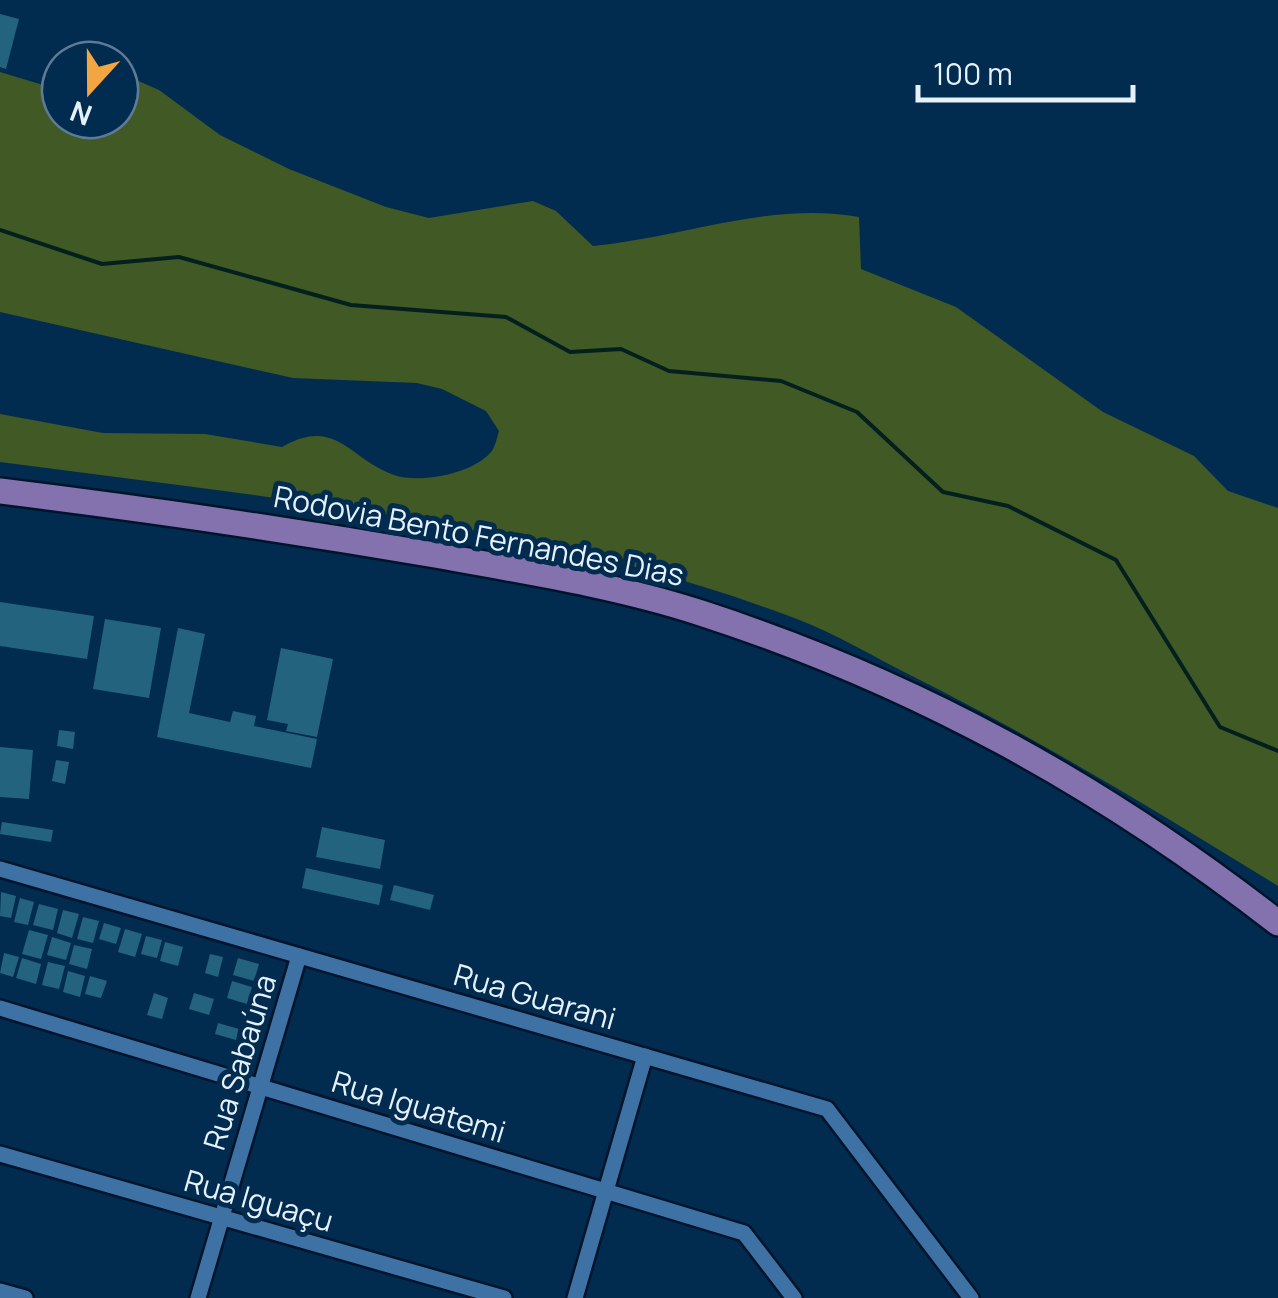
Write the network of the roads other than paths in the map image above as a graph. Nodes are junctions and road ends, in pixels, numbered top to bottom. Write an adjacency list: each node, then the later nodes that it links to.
1 (0, 491): 3 (highway, Rodovia Bento Fernandes Dias)
2 (0, 869): 6 (street, Rua Guarani)
3 (1236, 890): 4 (highway, Rodovia Bento Fernandes Dias); 5 (highway, Rodovia Bento Fernandes Dias)
4 (1278, 909)
5 (1278, 923)
6 (300, 956): 8 (street, Rua Guarani); 9 (street, Rua Sabaúna)
7 (0, 1008): 9 (street, Rua Iguatemi)
8 (646, 1056): 11 (street); 19 (street, Rua Guarani)
9 (261, 1086): 11 (street, Rua Iguatemi); 12 (street, Rua Sabaúna)
10 (0, 1154): 12 (street, Rua Iguaçu)
11 (606, 1191): 17 (street); 18 (street, Rua Iguatemi)
12 (221, 1218): 15 (street, Rua Sabaúna); 16 (street, Rua Iguaçu)
13 (0, 1291): 14 (street)
14 (25, 1298)
15 (198, 1298)
16 (504, 1298)
17 (575, 1298)
18 (794, 1298)
19 (971, 1298)

